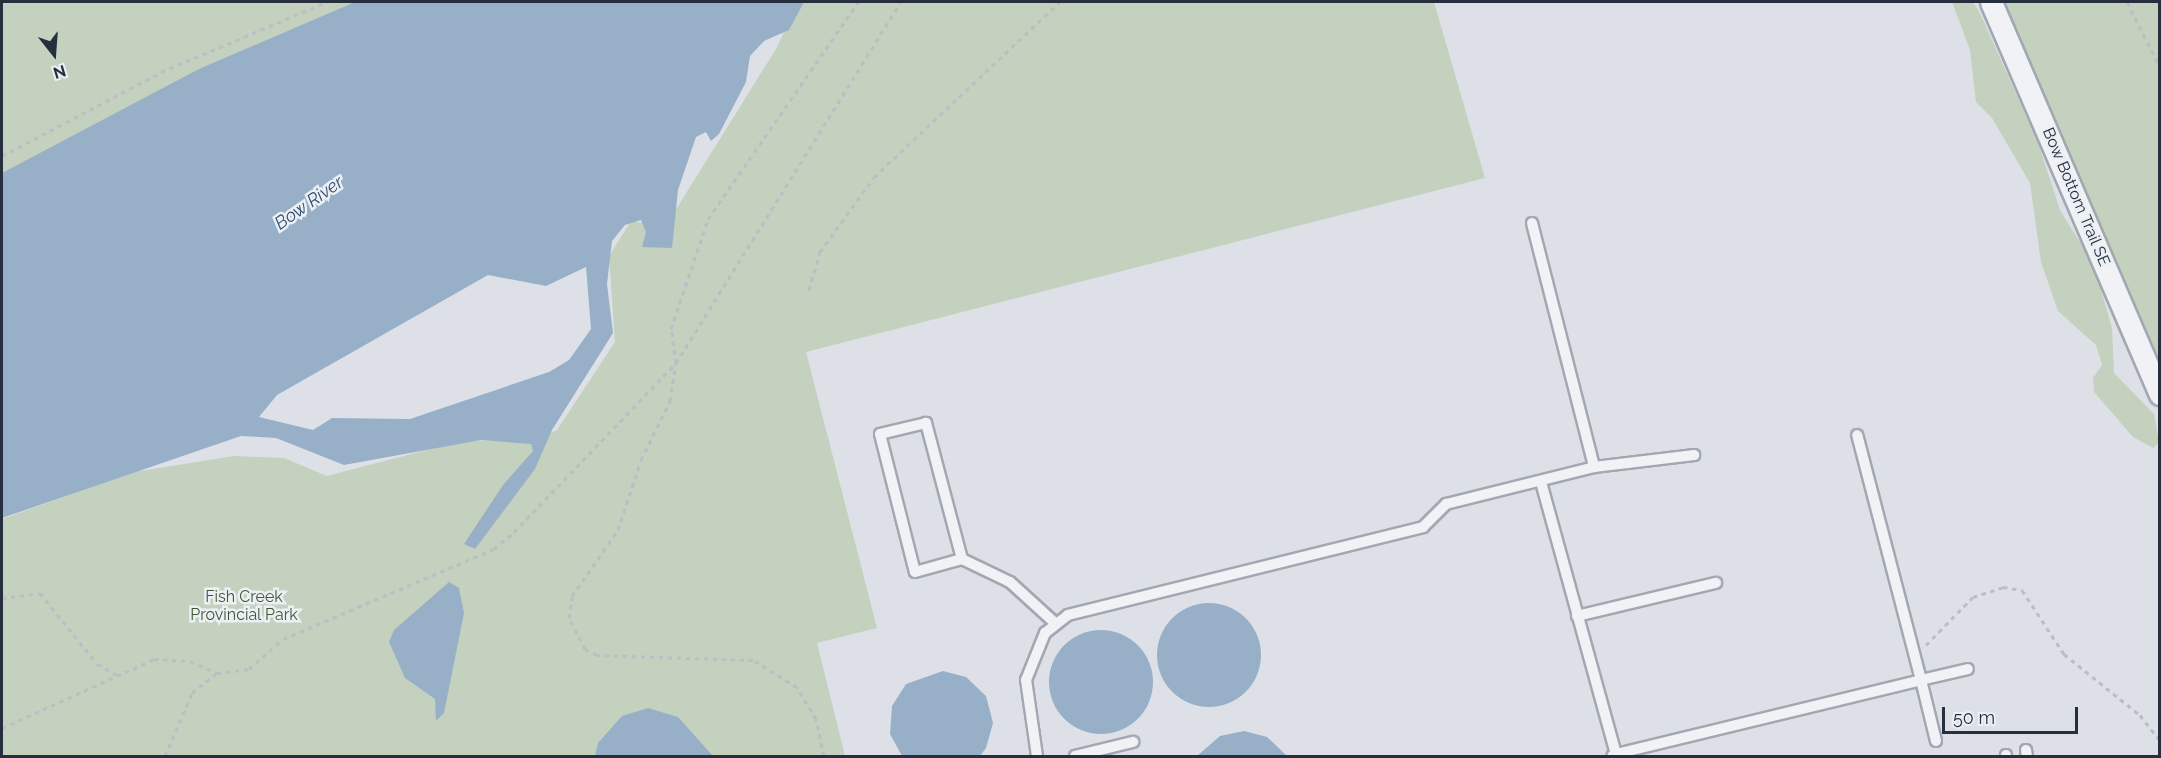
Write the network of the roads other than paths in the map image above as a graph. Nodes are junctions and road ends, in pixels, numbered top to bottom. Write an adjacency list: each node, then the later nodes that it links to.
1 (1991, 2): 3 (street, Bow Bottom Trail SE)
2 (1532, 223): 6 (lane)
3 (2160, 394)
4 (1857, 435): 13 (lane)
5 (1694, 455): 6 (lane)
6 (1594, 467): 7 (lane)
7 (1541, 482): 10 (lane); 11 (lane)
8 (962, 560): 8 (lane); 11 (lane)
9 (1716, 583): 10 (lane)
10 (1577, 616): 16 (lane)
11 (1054, 622): 17 (lane)
12 (1968, 669): 13 (lane)
13 (1921, 680): 14 (lane); 16 (lane)
14 (1936, 741)
15 (1133, 742): 18 (lane)
16 (1614, 755)
17 (1037, 756)
18 (1075, 756)

